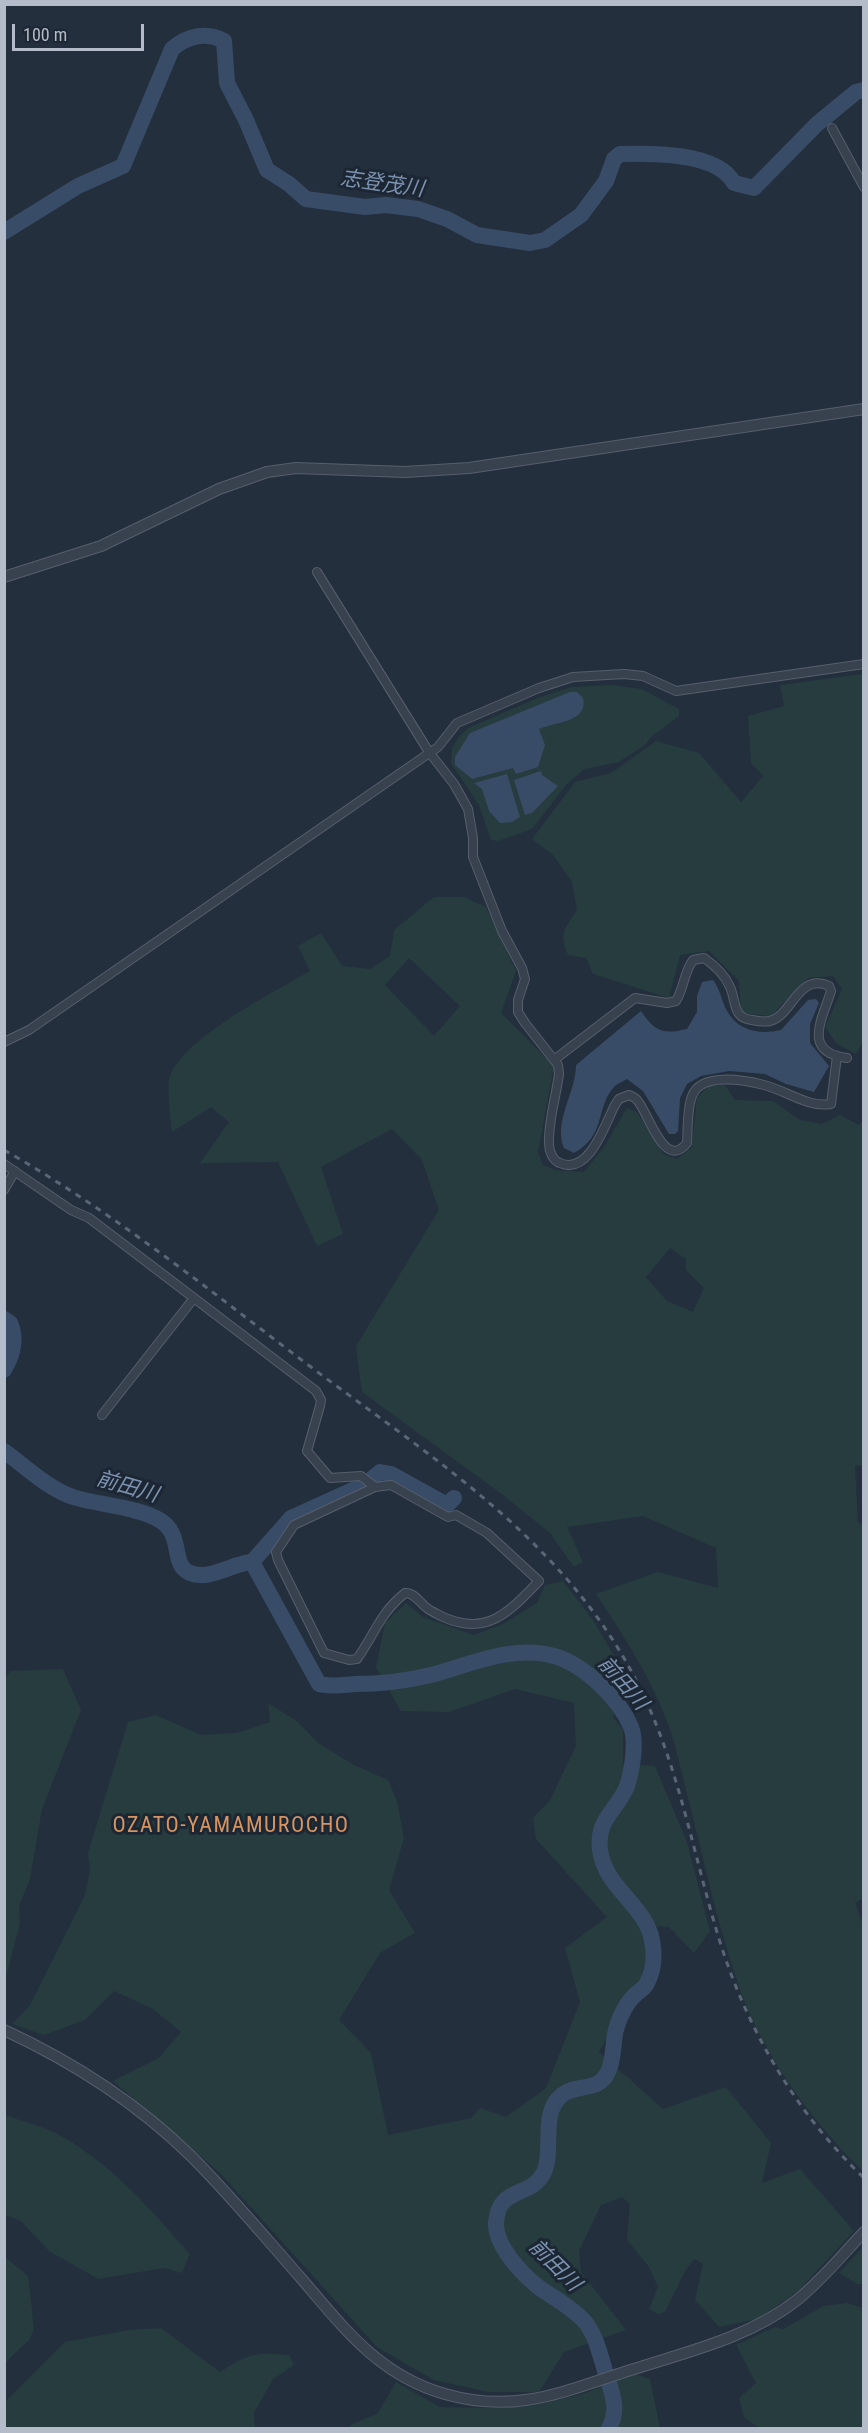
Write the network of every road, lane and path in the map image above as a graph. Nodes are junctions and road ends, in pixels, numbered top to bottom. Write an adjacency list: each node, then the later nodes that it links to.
1 (832, 128): 2 (street)
2 (864, 187)
3 (864, 409): 5 (street)
4 (317, 572): 7 (street)
5 (4, 577)
6 (864, 664): 7 (street)
7 (429, 752): 8 (street); 11 (street)
8 (4, 1042)
9 (837, 1056): 10 (street); 11 (street); 11 (street)
10 (847, 1058)
11 (554, 1060)
12 (4, 1164): 13 (street)
13 (15, 1171): 14 (street); 15 (street)
14 (4, 1190)
15 (194, 1298): 16 (street); 17 (street)
16 (102, 1415)
17 (371, 1483): 17 (street)
18 (4, 2030): 19 (street)
19 (864, 2232)

